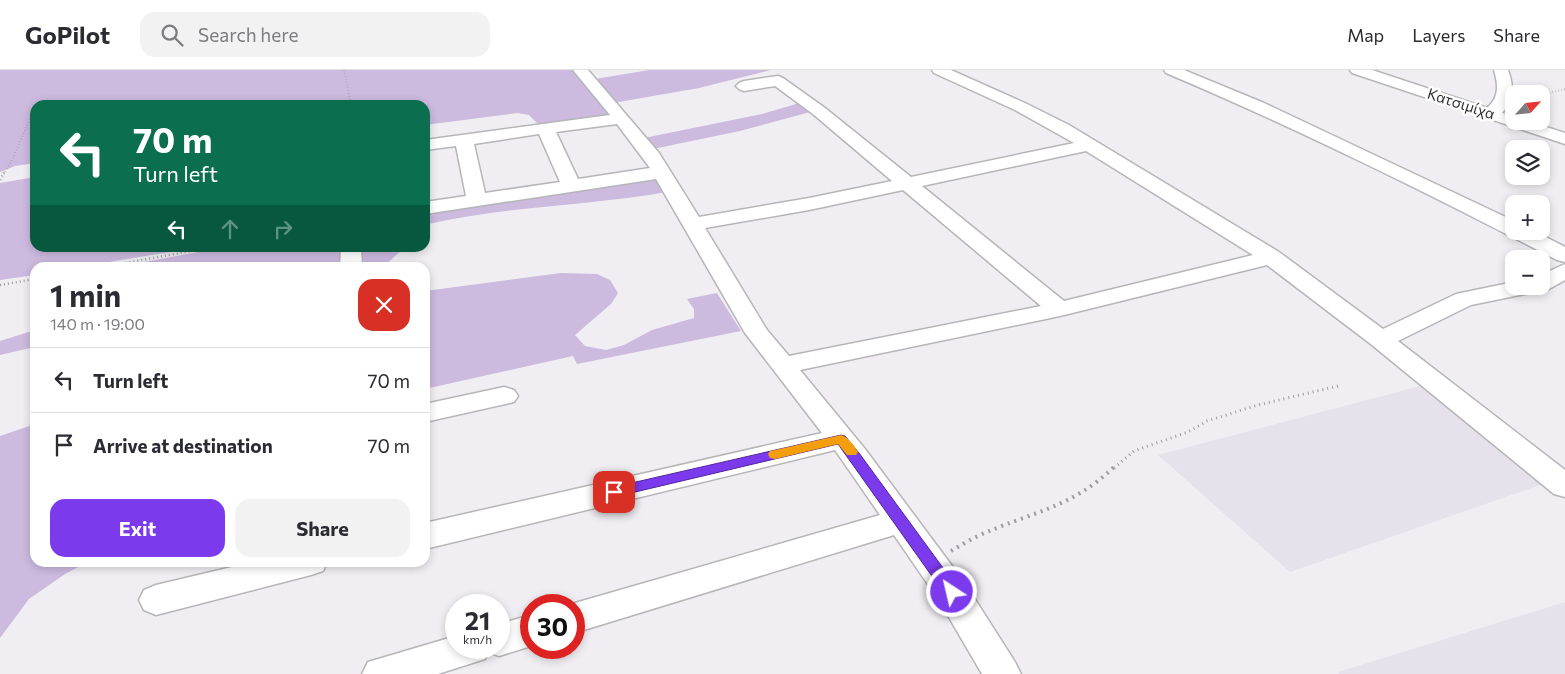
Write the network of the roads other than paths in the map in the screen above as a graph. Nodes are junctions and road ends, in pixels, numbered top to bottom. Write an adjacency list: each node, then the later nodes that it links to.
1 (580, 70): 8 (street)
2 (938, 70): 13 (street)
3 (1171, 70): 20 (street)
4 (1357, 70): 7 (street, Κατσιμίχα)
5 (1501, 70): 7 (street)
6 (744, 86): 15 (street)
7 (1491, 114): 11 (street, Κατσιμίχα)
8 (622, 118): 9 (street); 14 (street)
9 (545, 128): 10 (street); 16 (street)
10 (464, 140): 12 (street); 17 (street)
11 (1565, 140)
12 (430, 144)
13 (1090, 145): 15 (street); 23 (street)
14 (662, 172): 16 (street); 19 (street)
15 (907, 184): 19 (street); 27 (street)
16 (571, 185): 17 (street)
17 (477, 200): 18 (street)
18 (430, 207)
19 (694, 224): 29 (street)
20 (1505, 225)
21 (1535, 240): 22 (street)
22 (1565, 255)
23 (1271, 257): 27 (street); 28 (street)
24 (1565, 271): 25 (street)
25 (1550, 279)
26 (1505, 291): 28 (street)
27 (1060, 309): 29 (street)
28 (1381, 340): 33 (street)
29 (782, 366): 32 (street)
30 (504, 396): 31 (street)
31 (430, 412)
32 (841, 439): 34 (street); 35 (street)
33 (1565, 486)
34 (901, 521): 38 (street); 41 (street)
35 (430, 535)
36 (291, 567): 37 (street)
37 (156, 600)
38 (585, 615)
39 (445, 656): 40 (street)
40 (381, 674)
41 (1002, 674)

